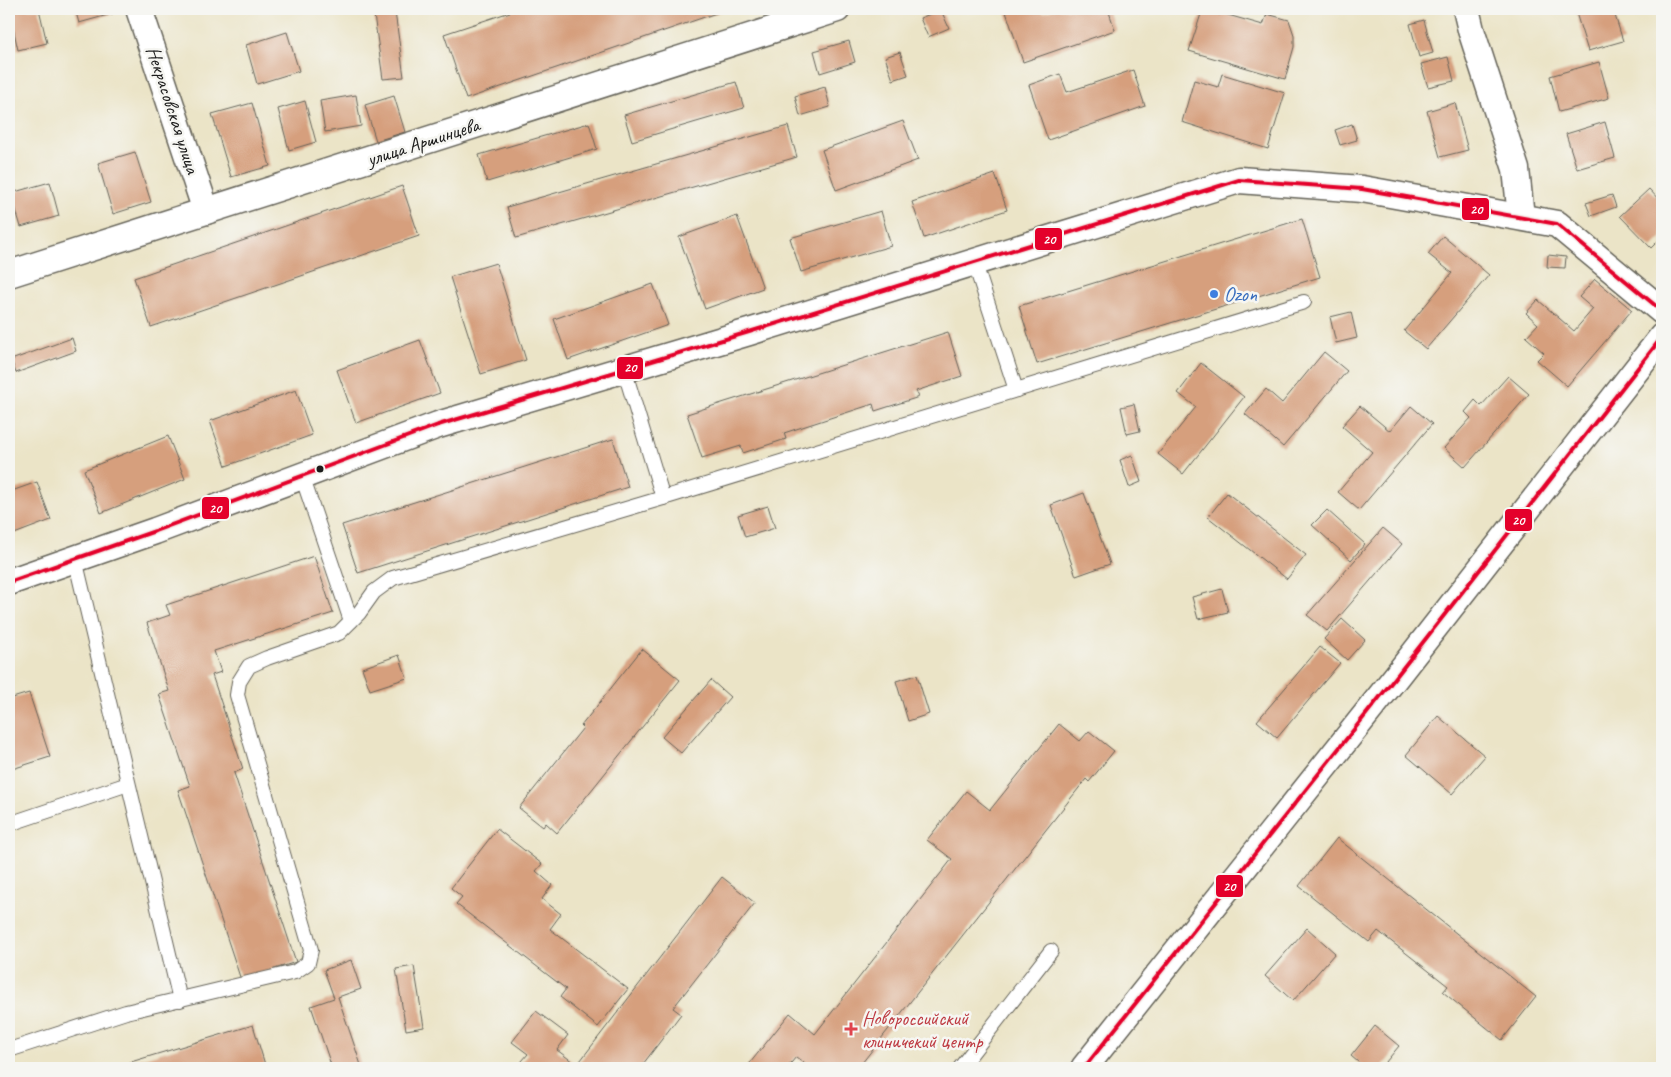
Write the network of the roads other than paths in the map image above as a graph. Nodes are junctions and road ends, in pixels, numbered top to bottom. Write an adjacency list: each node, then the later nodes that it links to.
1 (139, 9): 4 (street, Некрасовская улица)
2 (837, 9): 4 (street, улица Аршинцева)
3 (1466, 9): 5 (street)
4 (206, 211): 7 (street, улица Аршинцева)
5 (1521, 217): 6 (street); 9 (street)
6 (974, 262): 11 (street); 12 (lane)
7 (9, 274)
8 (1304, 302): 12 (lane)
9 (1662, 311)
10 (1662, 337): 24 (street)
11 (624, 369): 13 (street); 14 (lane)
12 (1016, 390): 14 (lane)
13 (302, 476): 15 (street); 17 (lane)
14 (663, 498): 17 (lane)
15 (75, 559): 16 (street); 18 (lane)
16 (9, 582)
17 (351, 621): 21 (lane)
18 (128, 784): 19 (lane); 21 (lane)
19 (9, 824)
20 (1051, 951): 23 (lane)
21 (180, 1000): 22 (lane)
22 (9, 1050)
23 (960, 1068)
24 (1084, 1068)

